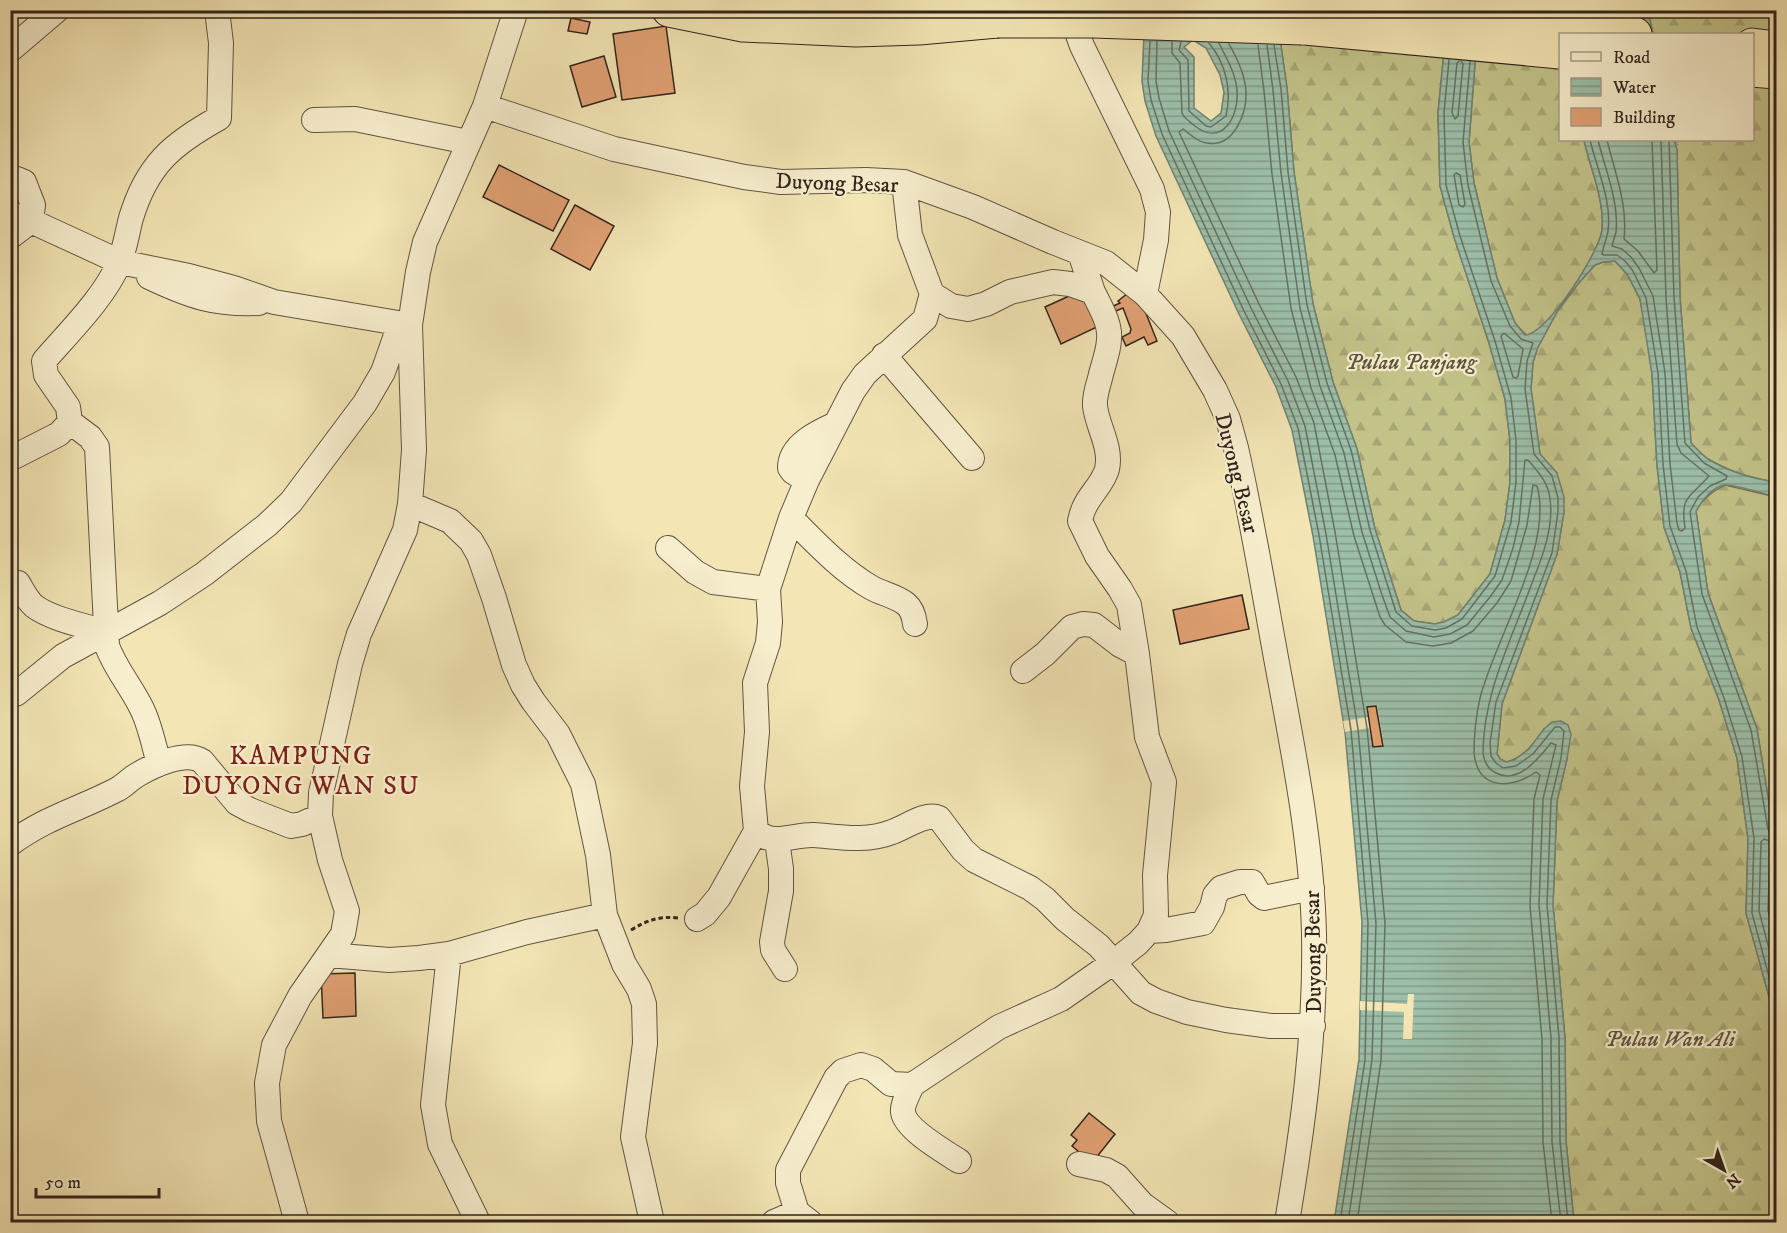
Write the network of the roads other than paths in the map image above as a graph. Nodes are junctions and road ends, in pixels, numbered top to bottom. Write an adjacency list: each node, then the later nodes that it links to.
1 (57, 10): 12 (street)
2 (217, 10): 24 (street)
3 (516, 10): 16 (street)
4 (669, 10): 8 (highway, bridge)
5 (1072, 10): 27 (street)
6 (1114, 10): 8 (highway, bridge)
7 (1378, 10): 9 (highway)
8 (1302, 28): 13 (highway)
9 (1624, 33)
10 (1754, 45): 11 (highway)
11 (1776, 48)
12 (10, 50)
13 (1559, 52)
14 (1754, 70): 15 (highway)
15 (1776, 72)
16 (485, 106): 18 (street); 20 (street, Duyong Besar)
17 (314, 120): 18 (street)
18 (468, 142): 28 (street)
19 (10, 181): 21 (street)
20 (904, 182): 23 (street, Duyong Besar); 26 (street)
21 (21, 218): 22 (street); 24 (street)
22 (10, 237)
23 (1080, 253): 25 (street); 27 (street, Duyong Besar)
24 (120, 262): 28 (street); 30 (street)
25 (1093, 292): 26 (street); 40 (street)
26 (932, 294): 29 (street)
27 (1145, 294): 47 (street, Duyong Besar)
28 (405, 325): 33 (street); 39 (street)
29 (884, 355): 31 (street); 34 (street)
30 (70, 422): 32 (street); 39 (street)
31 (972, 458)
32 (10, 459)
33 (410, 504): 44 (street); 48 (street)
34 (791, 518): 37 (street); 38 (street)
35 (668, 548): 37 (street)
36 (18, 582): 39 (street)
37 (768, 589): 45 (street)
38 (915, 624)
39 (106, 632): 42 (street); 43 (street)
40 (1137, 654): 41 (street); 50 (street)
41 (1023, 671)
42 (16, 694)
43 (159, 764): 44 (street); 46 (street)
44 (320, 816): 52 (street)
45 (767, 836): 49 (street); 53 (street); 54 (street)
46 (10, 844)
47 (1312, 888): 50 (street); 55 (street, Duyong Besar)
48 (605, 915): 51 (street); 62 (street)
49 (697, 919)
50 (1149, 931): 53 (street)
51 (449, 954): 52 (street); 61 (street)
52 (329, 955): 60 (street)
53 (1114, 962): 55 (street); 56 (street)
54 (785, 969)
55 (1313, 1026): 65 (street, Duyong Besar)
56 (912, 1085): 57 (street); 59 (street)
57 (959, 1161)
58 (1079, 1164): 64 (street)
59 (803, 1217): 63 (street)
60 (297, 1222)
61 (478, 1222)
62 (652, 1222)
63 (774, 1222)
64 (1167, 1222)
65 (1287, 1222)

